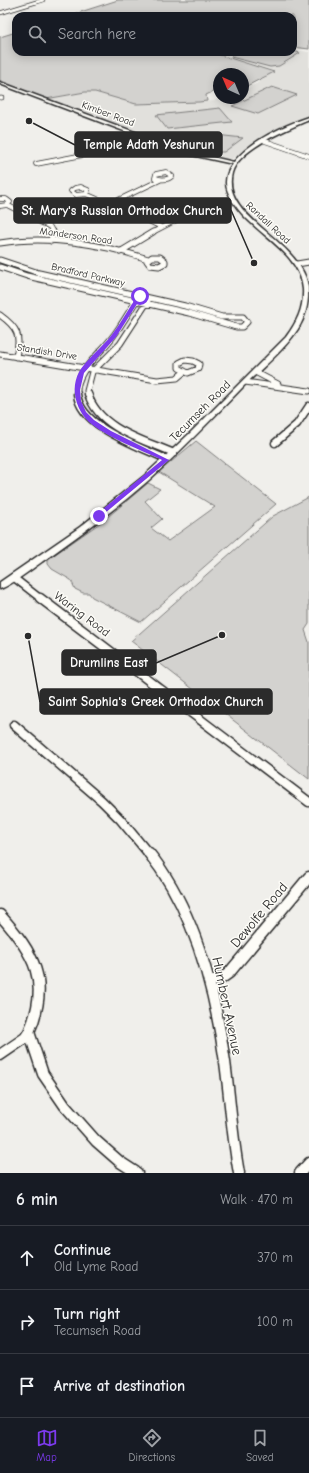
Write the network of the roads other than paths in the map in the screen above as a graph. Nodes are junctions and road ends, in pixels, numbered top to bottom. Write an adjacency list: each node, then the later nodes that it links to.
1 (43, 0): 2 (street)
2 (0, 13)
3 (0, 83): 5 (street, Kimber Road)
4 (309, 118): 6 (street, Randall Road)
5 (144, 137): 8 (street, Kimber Road); 9 (street)
6 (265, 140): 7 (street); 8 (street, Randall Road)
7 (309, 156)
8 (234, 163): 13 (street, Randall Road)
9 (36, 164)
10 (160, 180): 14 (street)
11 (86, 194): 14 (street)
12 (0, 199): 15 (street)
13 (232, 200): 17 (street); 24 (street, Randall Road)
14 (112, 203): 17 (street)
15 (7, 205): 16 (street); 18 (street)
16 (0, 206)
17 (160, 226): 20 (street)
18 (51, 241): 19 (street, Manderson Road); 20 (street, Manderson Road)
19 (0, 243)
20 (120, 252): 21 (street, Manderson Road)
21 (148, 259)
22 (0, 260): 26 (street, Bradford Parkway)
23 (309, 262): 24 (street)
24 (297, 264): 34 (street, Tecumseh Road)
25 (0, 267): 26 (street, Bradford Parkway)
26 (138, 298): 27 (street, Bradford Parkway); 31 (street)
27 (148, 301): 27 (street, Bradford Parkway); 32 (street)
28 (0, 315): 30 (street)
29 (0, 354): 30 (street, Standish Drive)
30 (16, 356): 31 (street, Standish Drive)
31 (85, 368): 32 (street, Standish Drive); 41 (street)
32 (95, 370): 33 (street, Standish Drive); 40 (street)
33 (184, 372)
34 (255, 372): 35 (street, Tecumseh Road); 36 (street)
35 (245, 382): 36 (street); 40 (street, Tecumseh Road)
36 (284, 386): 37 (street)
37 (309, 391)
38 (309, 406): 39 (street)
39 (275, 443)
40 (174, 453): 41 (street, Tecumseh Road)
41 (166, 460): 42 (street, Tecumseh Road)
42 (13, 577): 43 (street, Tecumseh Road); 45 (street, Waring Road)
43 (0, 586)
44 (14, 725): 48 (street, Humbert Avenue)
45 (309, 802)
46 (309, 877): 48 (street, Dewolfe Road)
47 (0, 915): 49 (street)
48 (209, 980): 53 (street, Humbert Avenue)
49 (29, 1032): 50 (street); 52 (street)
50 (0, 1054)
51 (309, 1163): 54 (street)
52 (137, 1173)
53 (239, 1173)
54 (300, 1173)

